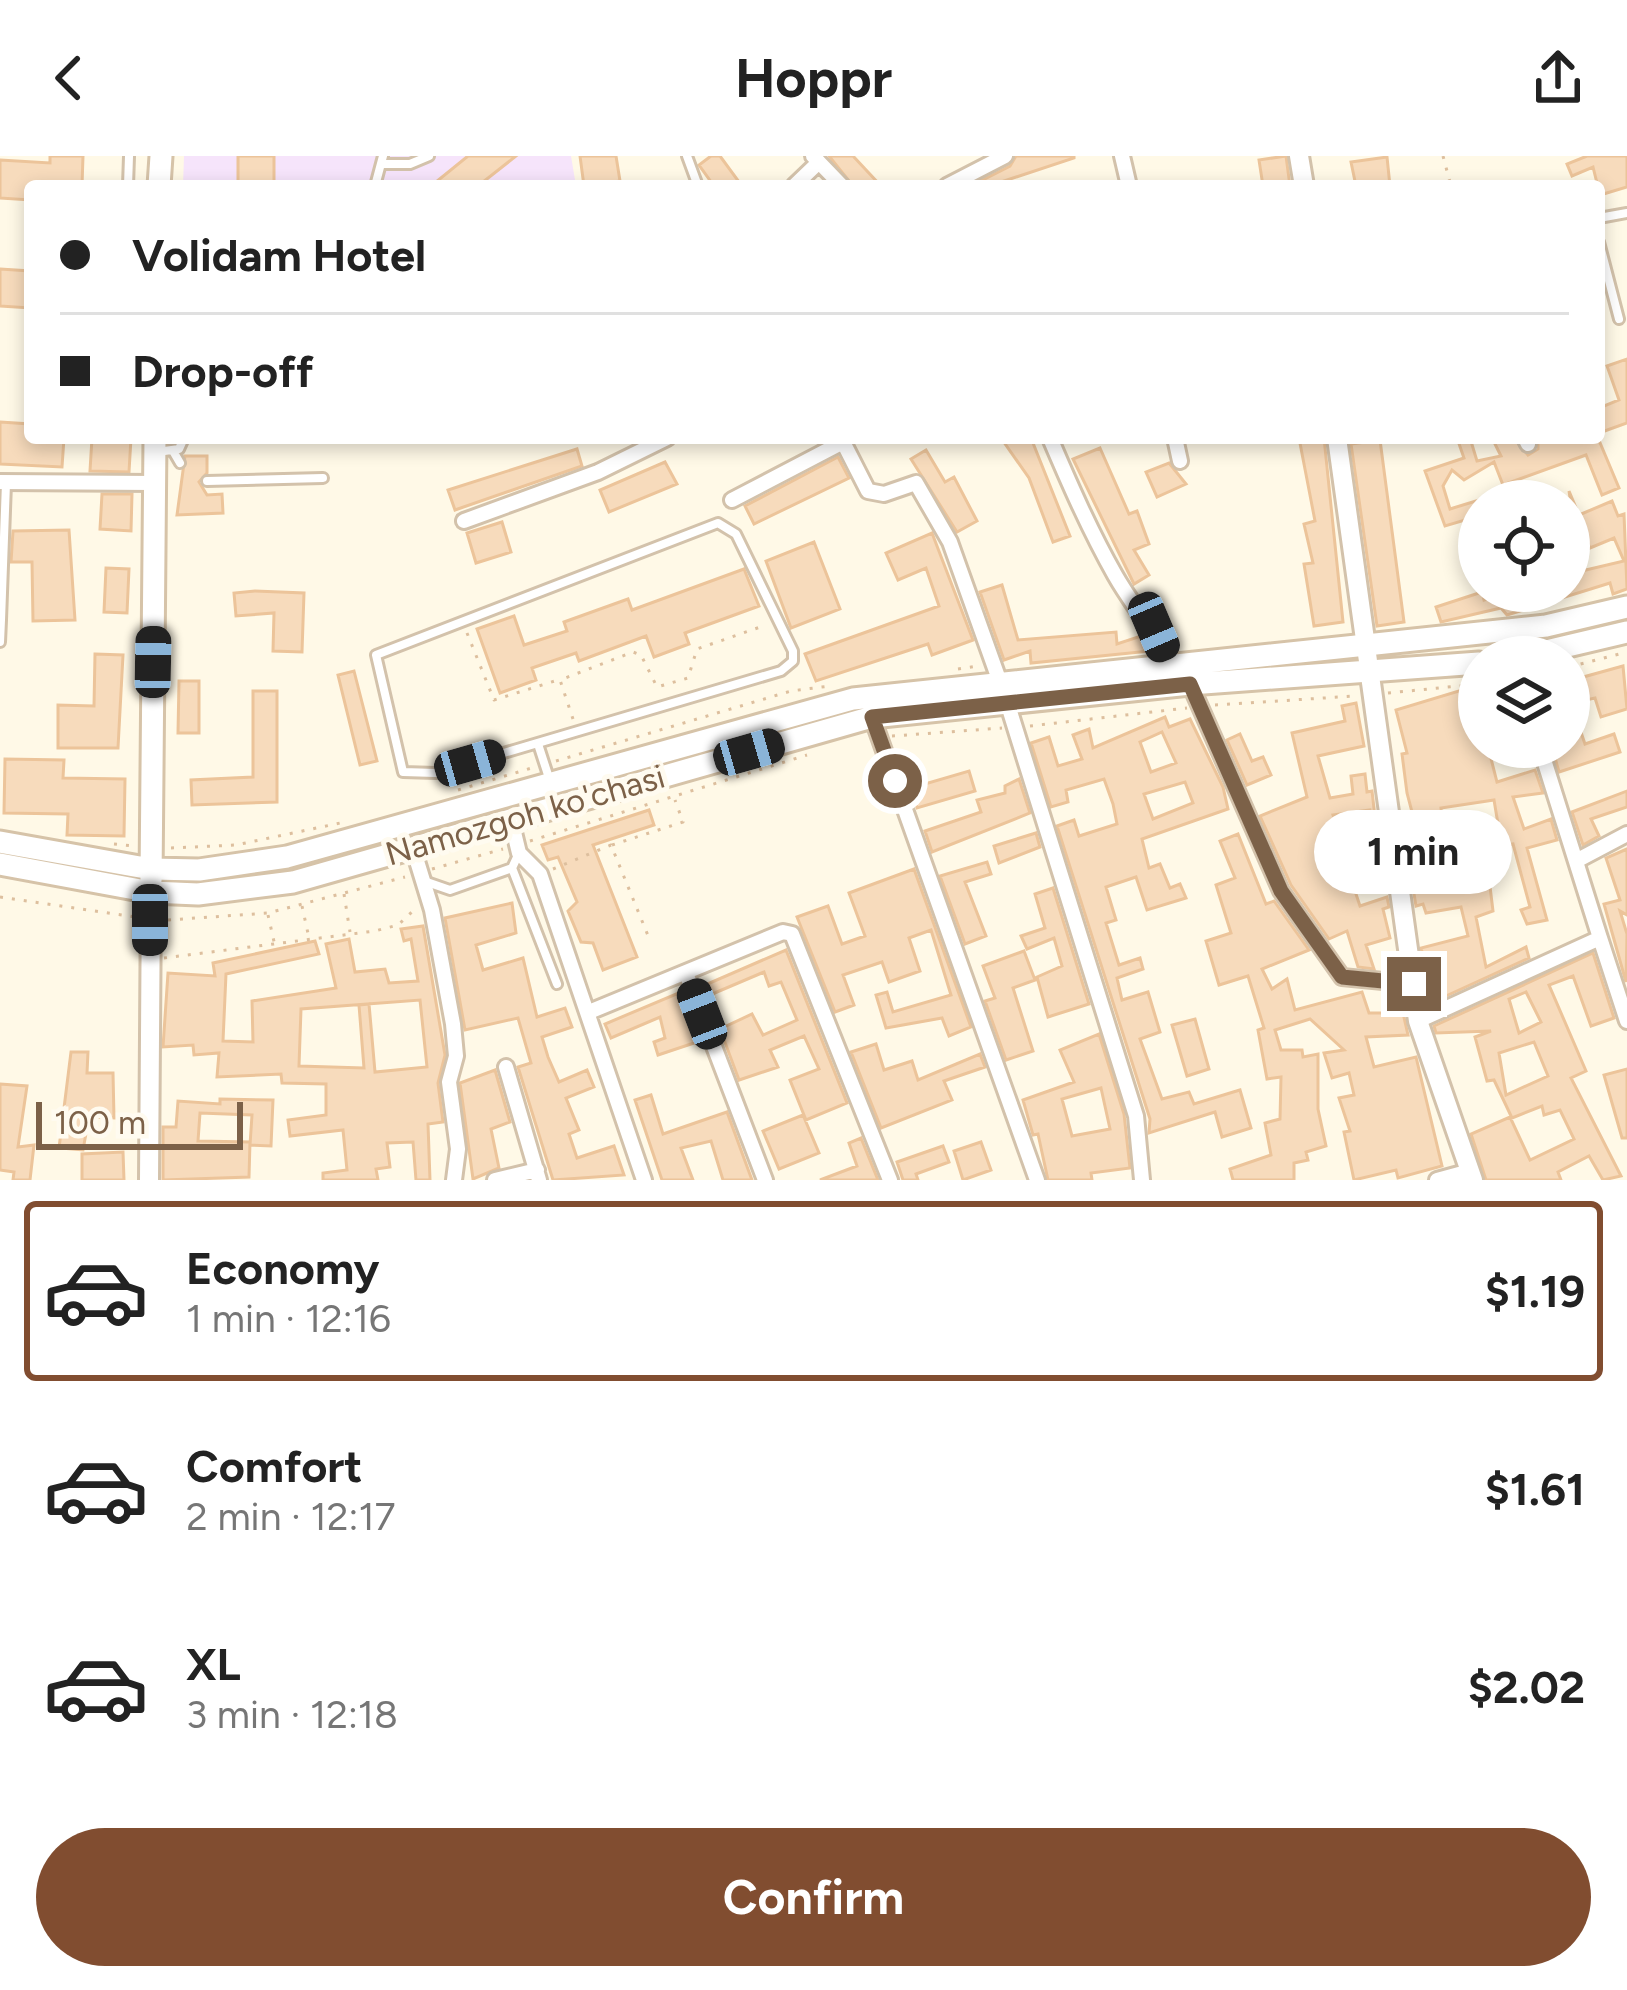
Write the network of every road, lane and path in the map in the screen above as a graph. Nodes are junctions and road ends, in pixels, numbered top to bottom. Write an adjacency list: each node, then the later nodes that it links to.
1 (1005, 156): 4 (street)
2 (430, 157): 3 (lane)
3 (382, 160)
4 (959, 180)
5 (1605, 265): 6 (lane)
6 (1619, 319)
7 (655, 444): 21 (street)
8 (835, 444): 20 (street)
9 (844, 444): 35 (street)
10 (1053, 444): 32 (street)
11 (1176, 444): 14 (street)
12 (1338, 444): 29 (street)
13 (161, 447): 15 (lane); 19 (main road)
14 (1180, 461)
15 (180, 464)
16 (323, 478): 17 (lane)
17 (207, 481)
18 (3, 482): 19 (street); 24 (lane)
19 (155, 483): 59 (main road)
20 (732, 500)
21 (464, 521)
22 (1627, 607): 29 (main road, Namozgoh ko'chasi)
23 (462, 619): 25 (lane); 36 (path); 46 (lane)
24 (1, 620): 28 (lane)
25 (778, 621): 36 (path); 45 (lane)
26 (1627, 632): 27 (main road)
27 (1590, 641)
28 (0, 642)
29 (1366, 646): 32 (main road, Namozgoh ko'chasi); 38 (street)
30 (1627, 652): 31 (path)
31 (1590, 662)
32 (1169, 664): 35 (main road, Namozgoh ko'chasi)
33 (1458, 667): 38 (main road, Namozgoh ko'chasi)
34 (943, 671): 35 (path)
35 (994, 672): 41 (street); 49 (main road, Namozgoh ko'chasi)
36 (560, 680): 45 (path)
37 (1190, 684): 38 (main road, Namozgoh ko'chasi); 41 (main road, Namozgoh ko'chasi); 42 (street)
38 (1374, 684): 39 (path); 42 (path); 80 (street)
39 (1458, 684)
40 (835, 686): 49 (path)
41 (1007, 703): 43 (main road, Namozgoh ko'chasi); 44 (street)
42 (1198, 706): 44 (path); 80 (street)
43 (875, 727): 44 (path); 53 (main road, Namozgoh ko'chasi); 93 (street)
44 (1015, 727): 94 (street)
45 (578, 732): 46 (lane)
46 (538, 744): 49 (lane)
47 (818, 752): 51 (path)
48 (1547, 768): 60 (street)
49 (548, 774): 50 (path); 59 (main road, Namozgoh ko'chasi)
50 (449, 793)
51 (674, 796): 56 (path); 58 (path)
52 (362, 818): 59 (path)
53 (511, 820): 57 (main road, Namozgoh ko'chasi); 58 (street)
54 (1627, 834): 60 (street)
55 (0, 842): 59 (main road, Namozgoh ko'chasi)
56 (611, 845): 64 (path); 73 (path)
57 (412, 848): 63 (main road, Namozgoh ko'chasi); 65 (street)
58 (518, 849): 62 (lane); 64 (street); 65 (path)
59 (151, 858): 66 (main road)
60 (1576, 862): 74 (street)
61 (0, 865): 66 (main road, Namozgoh ko'chasi)
62 (512, 868): 65 (lane); 79 (lane)
63 (337, 869): 66 (main road, Namozgoh ko'chasi); 67 (path)
64 (540, 874): 81 (street)
65 (424, 883): 67 (path); 72 (path); 88 (street)
66 (151, 892): 71 (street)
67 (344, 893): 69 (path); 72 (path)
68 (0, 897): 71 (path)
69 (302, 904): 70 (path); 75 (path)
70 (268, 913): 71 (path); 76 (path)
71 (150, 920): 77 (street)
72 (351, 934): 75 (path)
73 (649, 938)
74 (1600, 938): 82 (street); 83 (street)
75 (310, 940): 76 (path)
76 (275, 947): 77 (path)
77 (150, 958): 87 (street)
78 (686, 973): 81 (street); 91 (street); 92 (street)
79 (557, 984)
80 (1414, 984): 82 (street)
81 (589, 1012): 90 (street)
82 (1418, 1021): 86 (street)
83 (1627, 1021)
84 (506, 1066): 85 (street)
85 (538, 1175): 89 (street)
86 (1472, 1175): 95 (street)
87 (149, 1180)
88 (454, 1180)
89 (495, 1180)
90 (644, 1180)
91 (765, 1180)
92 (890, 1180)
93 (1036, 1180)
94 (1142, 1180)
95 (1437, 1180)

